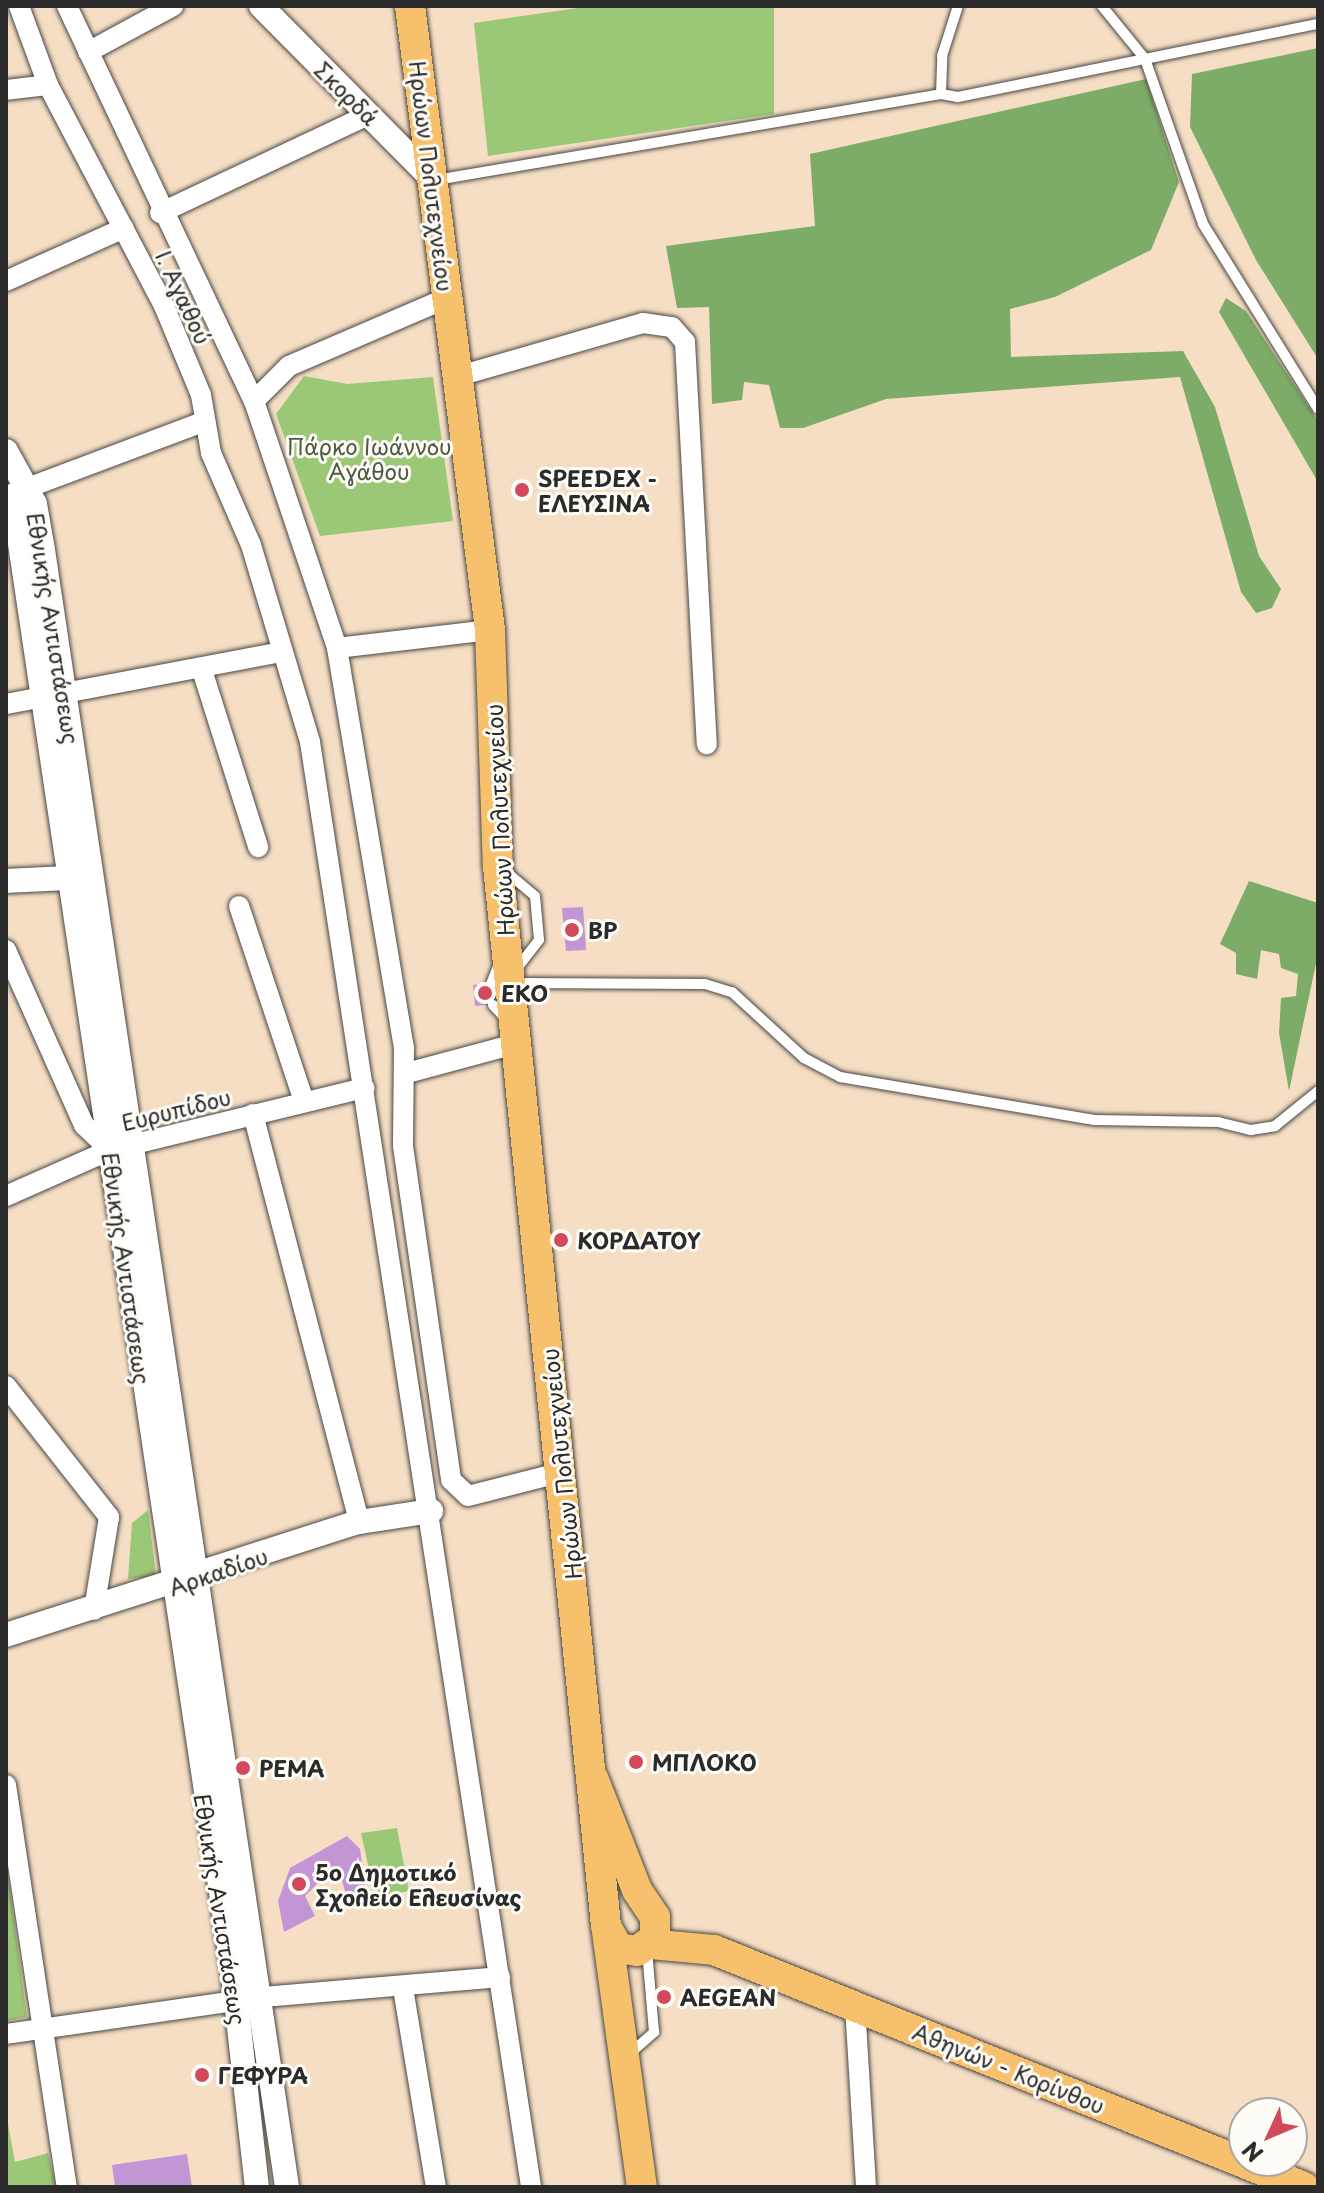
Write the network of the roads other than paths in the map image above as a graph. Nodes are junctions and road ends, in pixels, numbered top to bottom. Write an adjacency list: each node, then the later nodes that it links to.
1 (19, 6): 11 (street, Ι. Αγαθού)
2 (67, 6): 9 (street)
3 (173, 6): 9 (street)
4 (261, 6): 14 (street, Σκορδά)
5 (410, 6): 15 (main road, Ηρώων Πολυτεχνείου)
6 (958, 6): 13 (lane)
7 (1102, 6): 10 (lane)
8 (1318, 24): 10 (lane)
9 (88, 52): 16 (street)
10 (1145, 59): 13 (lane); 22 (lane)
11 (48, 85): 12 (street); 17 (street, Ι. Αγαθού)
12 (6, 90)
13 (941, 94): 15 (lane)
14 (368, 115): 15 (street, Σκορδά); 16 (street)
15 (433, 180): 19 (main road, Ηρώων Πολυτεχνείου)
16 (160, 213): 21 (street)
17 (124, 228): 18 (street); 23 (street, Ι. Αγαθού)
18 (6, 281)
19 (447, 298): 20 (main road, Ηρώων Πολυτεχνείου); 21 (street)
20 (459, 376): 26 (main road, Ηρώων Πολυτεχνείου); 32 (street)
21 (254, 401): 27 (street)
22 (1318, 409)
23 (203, 422): 25 (street); 28 (street, Ι. Αγαθού)
24 (6, 451): 25 (street)
25 (17, 491): 30 (street, Εθνικής Αντιστάσεως)
26 (490, 630): 27 (street); 38 (main road, Ηρώων Πολυτεχνείου)
27 (337, 648): 39 (street)
28 (282, 652): 29 (street); 40 (street, Ι. Αγαθού)
29 (202, 670): 30 (street); 33 (street)
30 (53, 695): 31 (street); 34 (street, Εθνικής Αντιστάσεως)
31 (6, 704)
32 (707, 744)
33 (258, 847)
34 (83, 878): 35 (street); 44 (street, Εθνικής Αντιστάσεως)
35 (6, 881)
36 (239, 906): 42 (street)
37 (6, 950): 44 (street)
38 (507, 995): 39 (street); 41 (lane); 47 (main road, Ηρώων Πολυτεχνείου)
39 (407, 1073): 47 (street)
40 (365, 1088): 42 (street, Ευρυπίδου); 48 (street, Ι. Αγαθού)
41 (1318, 1091)
42 (304, 1101): 43 (street, Ευρυπίδου)
43 (253, 1114): 44 (street, Ευρυπίδου); 49 (street)
44 (120, 1148): 45 (street, Ευρυπίδου); 50 (street, Εθνικής Αντιστάσεως); 51 (street, Εθνικής Αντιστάσεως)
45 (6, 1196)
46 (6, 1386): 52 (street)
47 (562, 1472): 54 (main road, Ηρώων Πολυτεχνείου)
48 (431, 1511): 49 (street, Αρκαδίου); 60 (street, Ι. Αγαθού)
49 (359, 1522): 50 (street, Αρκαδίου)
50 (197, 1579): 51 (street, Αρκαδίου); 62 (street, Εθνικής Αντιστάσεως)
51 (173, 1587): 52 (street, Αρκαδίου); 63 (street, Εθνικής Αντιστάσεως)
52 (94, 1610): 53 (street, Αρκαδίου)
53 (6, 1635)
54 (593, 1778): 56 (main road, Ηρώων Πολυτεχνείου); 57 (main road, Ηρώων Πολυτεχνείου)
55 (6, 1785): 65 (street)
56 (649, 1908): 57 (main road); 58 (main road, Ηρώων Πολυτεχνείου); 59 (main road, Αθηνών - Κορίνθου)
57 (607, 1926): 58 (main road); 67 (main road, Ηρώων Πολυτεχνείου)
58 (645, 1947): 59 (main road, Αθηνών - Κορίνθου); 67 (main road, Ηρώων Πολυτεχνείου)
59 (714, 1950): 64 (main road, Αθηνών - Κορίνθου)
60 (500, 1977): 61 (street); 72 (street, Ι. Αγαθού)
61 (403, 1988): 62 (street); 71 (street)
62 (264, 1997): 63 (street); 70 (street, Εθνικής Αντιστάσεως)
63 (237, 2002): 65 (street); 69 (street, Εθνικής Αντιστάσεως)
64 (855, 2006): 74 (street); 75 (main road, Αθηνών - Κορίνθου)
65 (40, 2028): 66 (street); 68 (street)
66 (6, 2034)
67 (626, 2043): 73 (main road, Ηρώων Πολυτεχνείου)
68 (67, 2187)
69 (257, 2187)
70 (287, 2187)
71 (436, 2187)
72 (531, 2187)
73 (642, 2187)
74 (866, 2187)
75 (1304, 2187)

